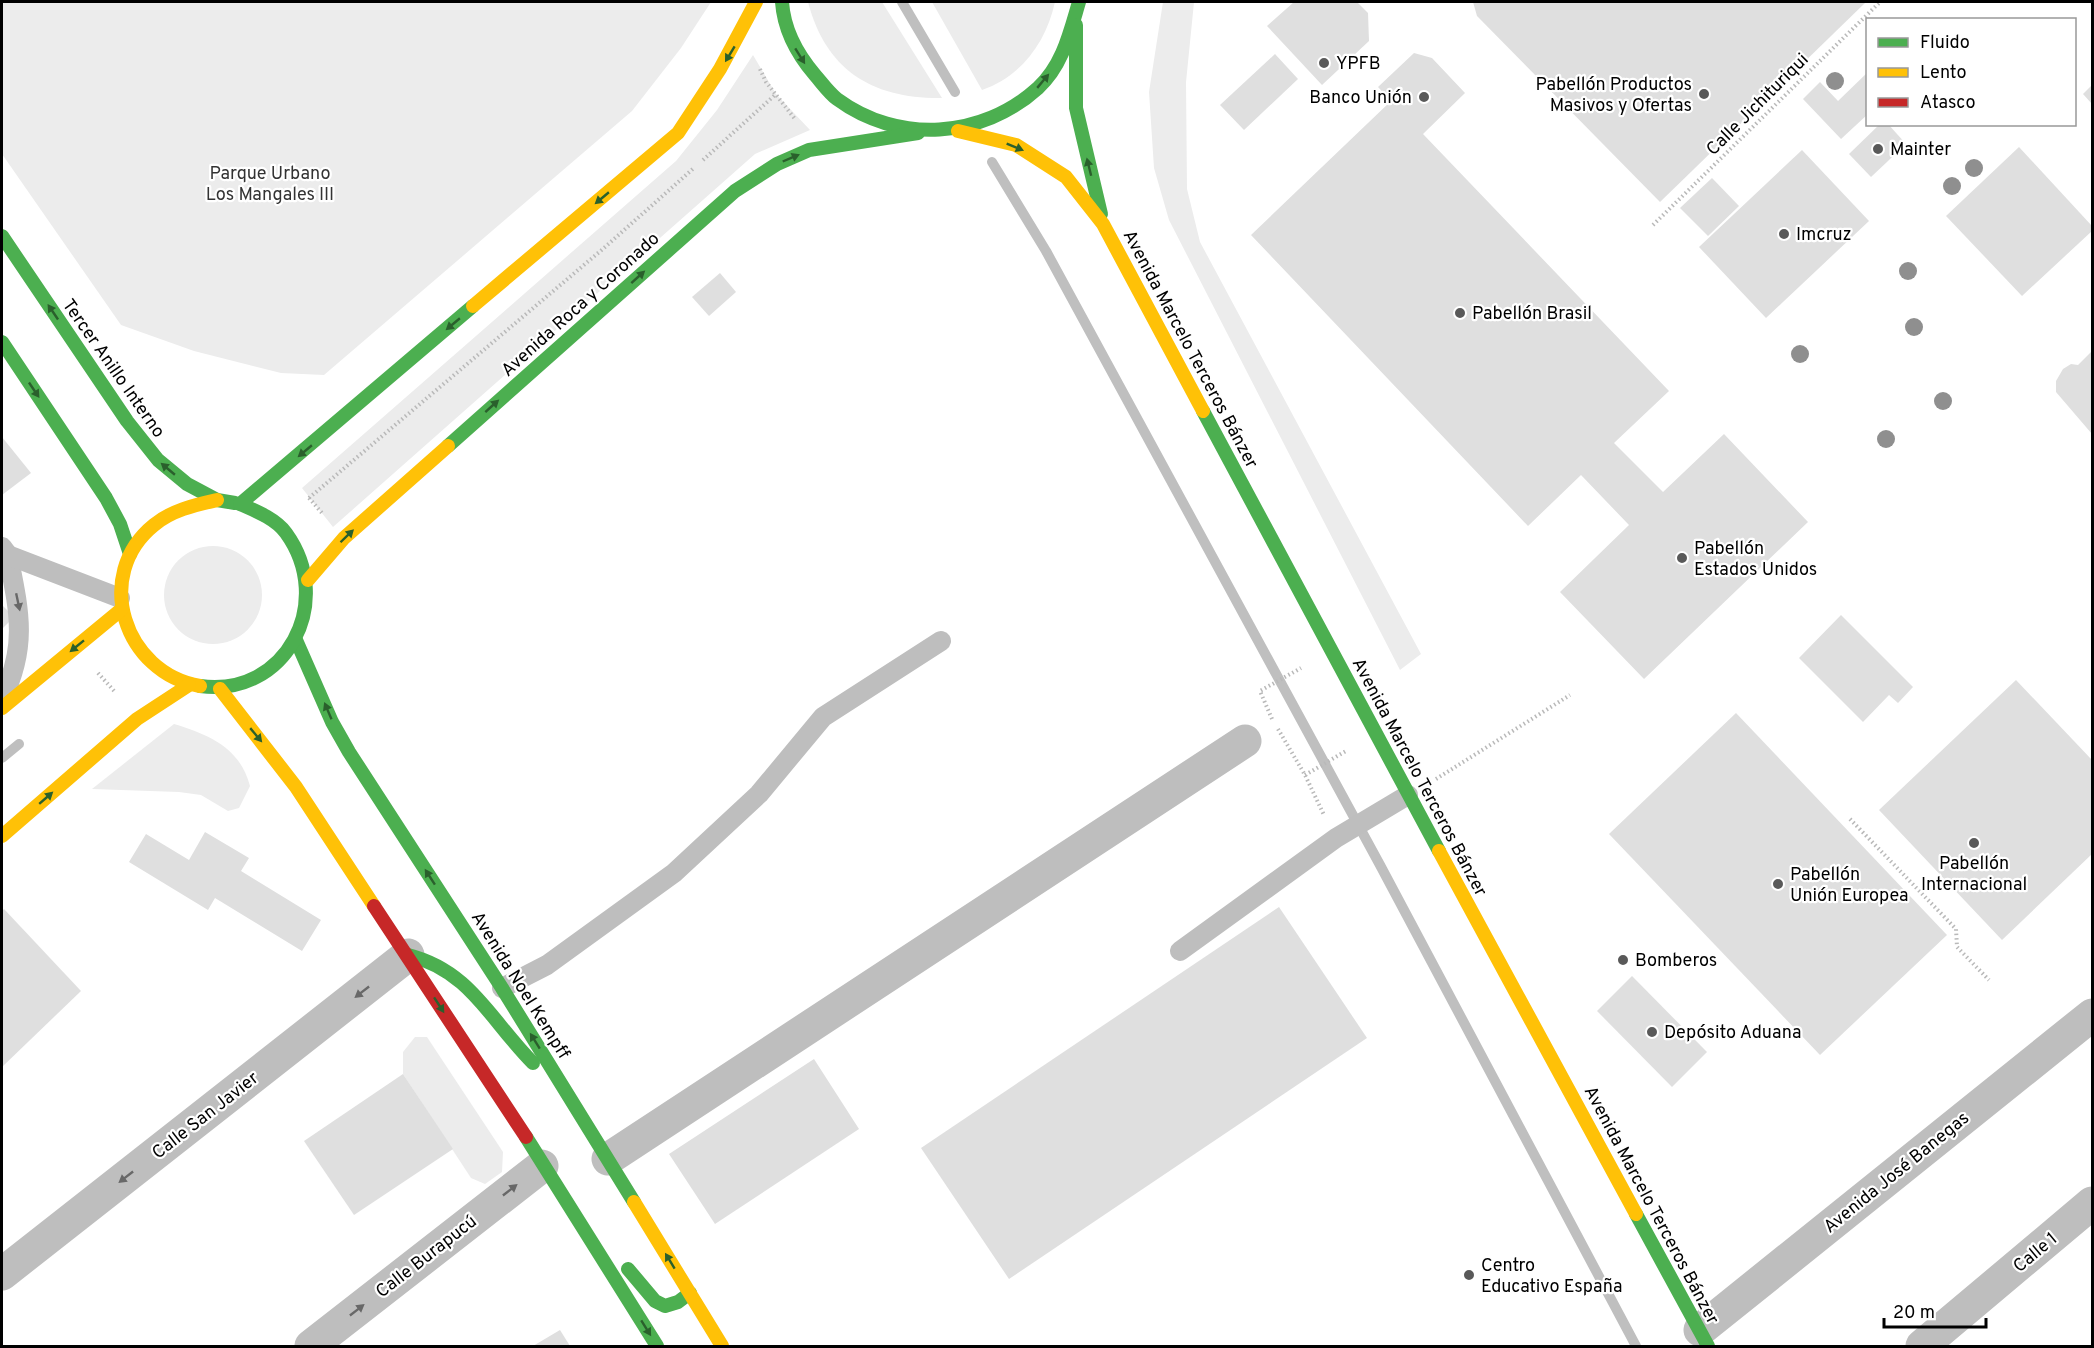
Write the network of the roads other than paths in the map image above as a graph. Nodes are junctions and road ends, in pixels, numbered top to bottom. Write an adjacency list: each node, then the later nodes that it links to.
1 (756, 2): 11 (main road, one-way to 11)
2 (782, 2): 6 (main road, one-way to 6)
3 (1079, 2): 4 (main road)
4 (1076, 26): 5 (main road, one-way to 4); 7 (main road, Avenida Marcelo Terceros Bánzer, one-way to 4)
5 (958, 131): 6 (main road); 7 (main road, Avenida Marcelo Terceros Bánzer, one-way to 7)
6 (918, 133): 14 (main road, Avenida Roca y Coronado, one-way to 6)
7 (1104, 224): 23 (main road, Avenida Marcelo Terceros Bánzer)
8 (2, 236): 10 (main road, Tercer Anillo Interno, one-way to 8)
9 (2, 342): 13 (main road, one-way to 13)
10 (217, 500): 11 (main road); 13 (main road)
11 (240, 504): 14 (main road)
12 (5, 551): 15 (lane); 20 (lane, one-way to 20)
13 (130, 554): 15 (main road)
14 (308, 580): 16 (main road)
15 (121, 603): 18 (main road); 21 (main road, one-way to 21)
16 (296, 640): 19 (main road); 27 (main road, Avenida Noel Kempff, one-way to 16)
17 (941, 640): 27 (lane)
18 (189, 686): 19 (main road); 24 (main road, one-way to 18)
19 (220, 689): 26 (main road, one-way to 26)
20 (2, 699)
21 (2, 708)
22 (1245, 741): 30 (street)
23 (1408, 795): 25 (lane); 35 (main road, Avenida Marcelo Terceros Bánzer)
24 (2, 836)
25 (1180, 951)
26 (408, 955): 29 (main road); 31 (main road, one-way to 31); 33 (street, Calle San Javier, one-way to 33)
27 (502, 988): 29 (main road, Avenida Noel Kempff, one-way to 27)
28 (2092, 1015): 35 (street, Avenida José Banegas)
29 (568, 1093): 30 (main road, Avenida Noel Kempff)
30 (608, 1159): 34 (main road, Avenida Noel Kempff, one-way to 30)
31 (552, 1178): 34 (main road); 36 (street, Calle Burapucú, one-way to 31); 37 (main road, one-way to 37)
32 (2092, 1203): 39 (street, Calle 1)
33 (2, 1274)
34 (690, 1293): 38 (main road, Avenida Noel Kempff)
35 (1704, 1338)
36 (310, 1347)
37 (657, 1347)
38 (722, 1347)
39 (1922, 1347)

